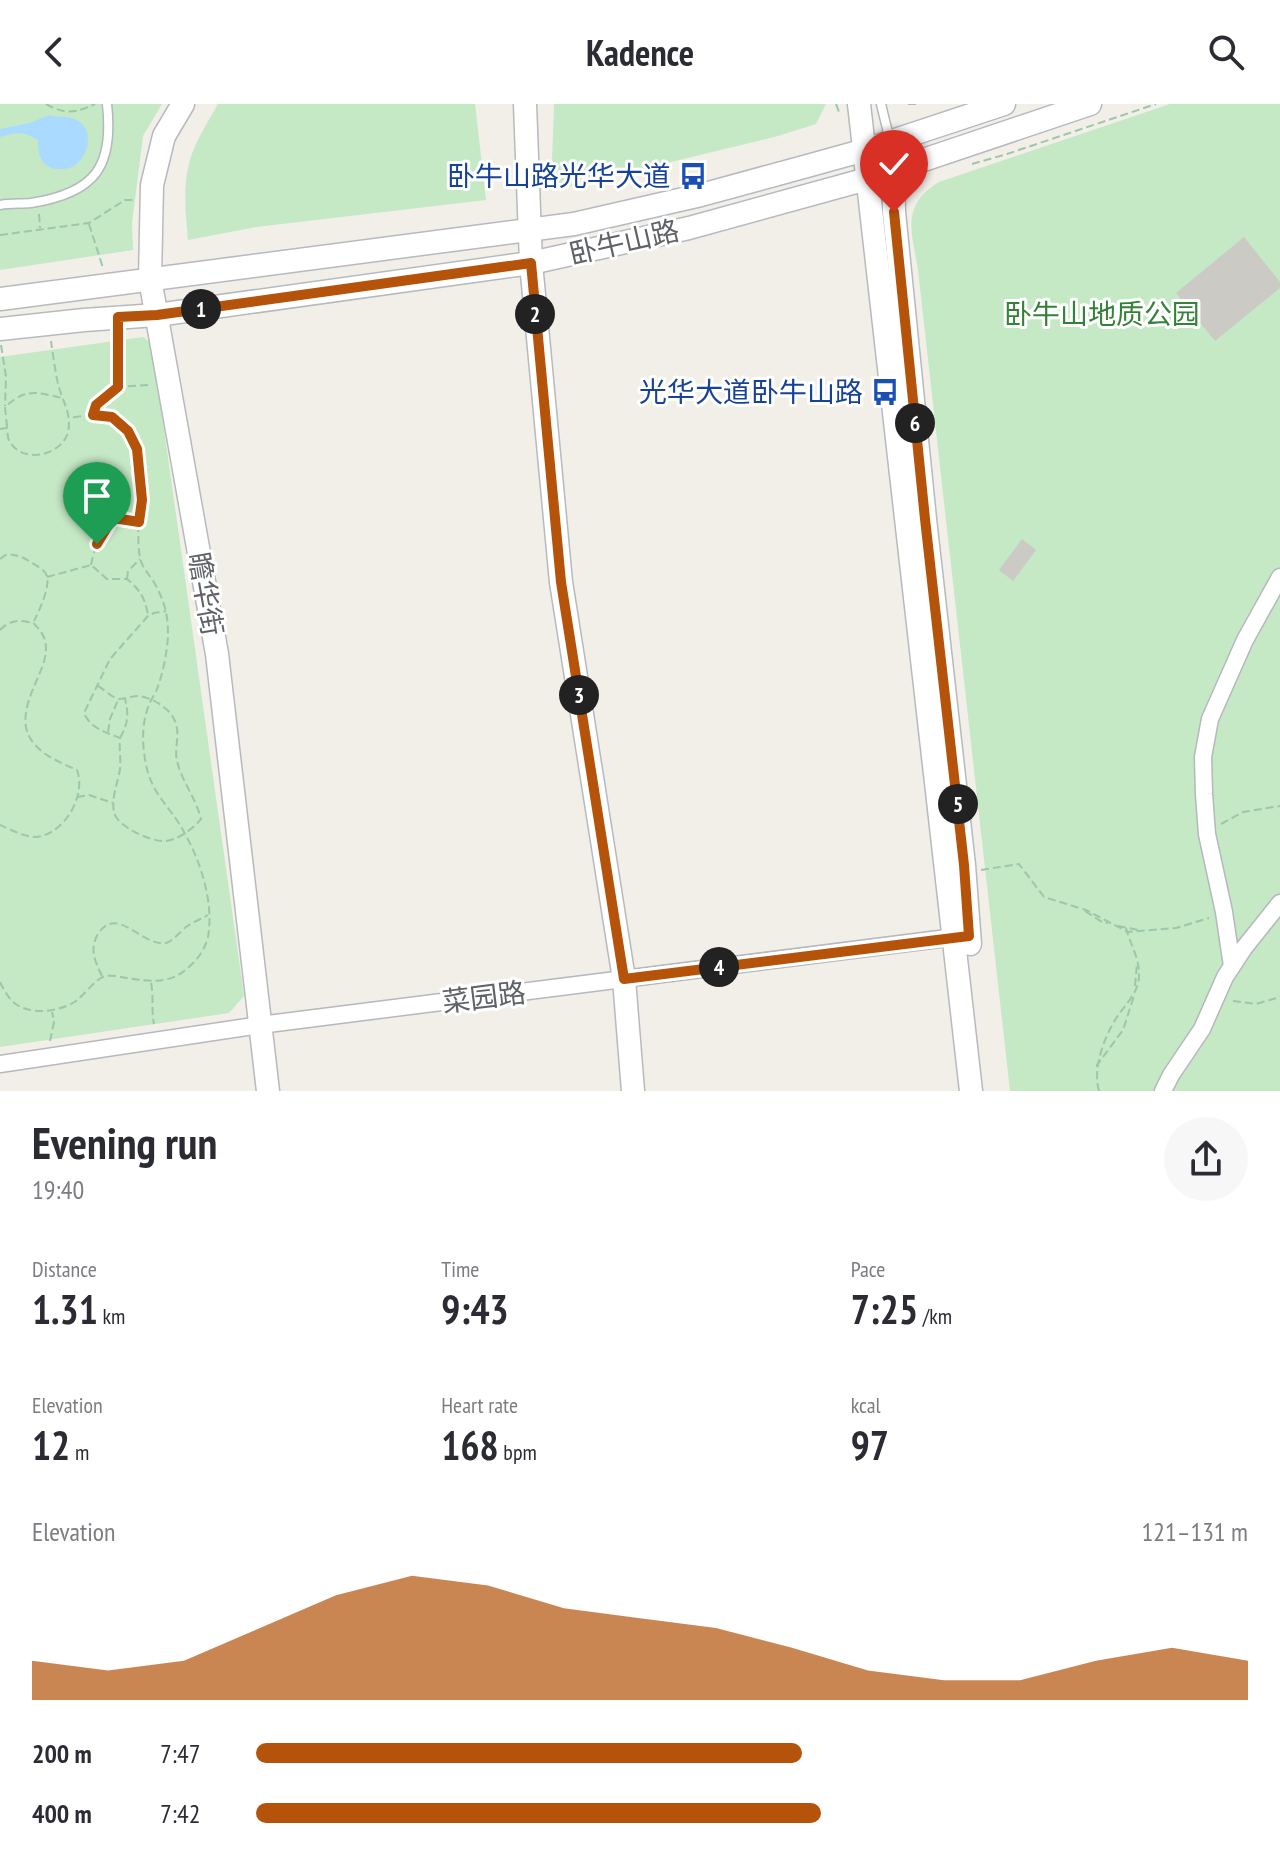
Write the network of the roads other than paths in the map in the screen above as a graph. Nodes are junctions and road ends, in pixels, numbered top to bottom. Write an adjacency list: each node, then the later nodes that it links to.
1 (107, 104): 12 (lane)
2 (183, 104): 15 (main road, 瞻华街)
3 (525, 104): 13 (main road)
4 (881, 104): 8 (lane)
5 (1004, 104): 8 (main road)
6 (1090, 104): 10 (main road, 卧牛山路)
7 (849, 108): 9 (main road)
8 (891, 142): 9 (main road); 10 (main road)
9 (865, 150): 11 (main road); 13 (main road)
10 (894, 170): 11 (main road, 卧牛山路); 21 (main road)
11 (867, 179): 14 (main road, 卧牛山路); 21 (main road)
12 (0, 205)
13 (529, 231): 14 (main road); 15 (main road)
14 (531, 263): 17 (main road, 卧牛山路); 23 (main road)
15 (150, 279): 16 (main road); 17 (main road, 瞻华街)
16 (0, 299)
17 (157, 315): 18 (main road, 卧牛山路); 24 (main road, 瞻华街)
18 (0, 329)
19 (1280, 577): 22 (street)
20 (1280, 903): 22 (street)
21 (962, 937): 23 (street, 菜园路); 28 (main road); 29 (main road)
22 (1232, 966): 30 (street)
23 (624, 979): 24 (street, 菜园路); 27 (main road)
24 (260, 1025): 25 (street, 菜园路); 26 (main road, 瞻华街)
25 (0, 1064)
26 (268, 1091)
27 (633, 1091)
28 (971, 1091)
29 (986, 1091)
30 (1163, 1091)

